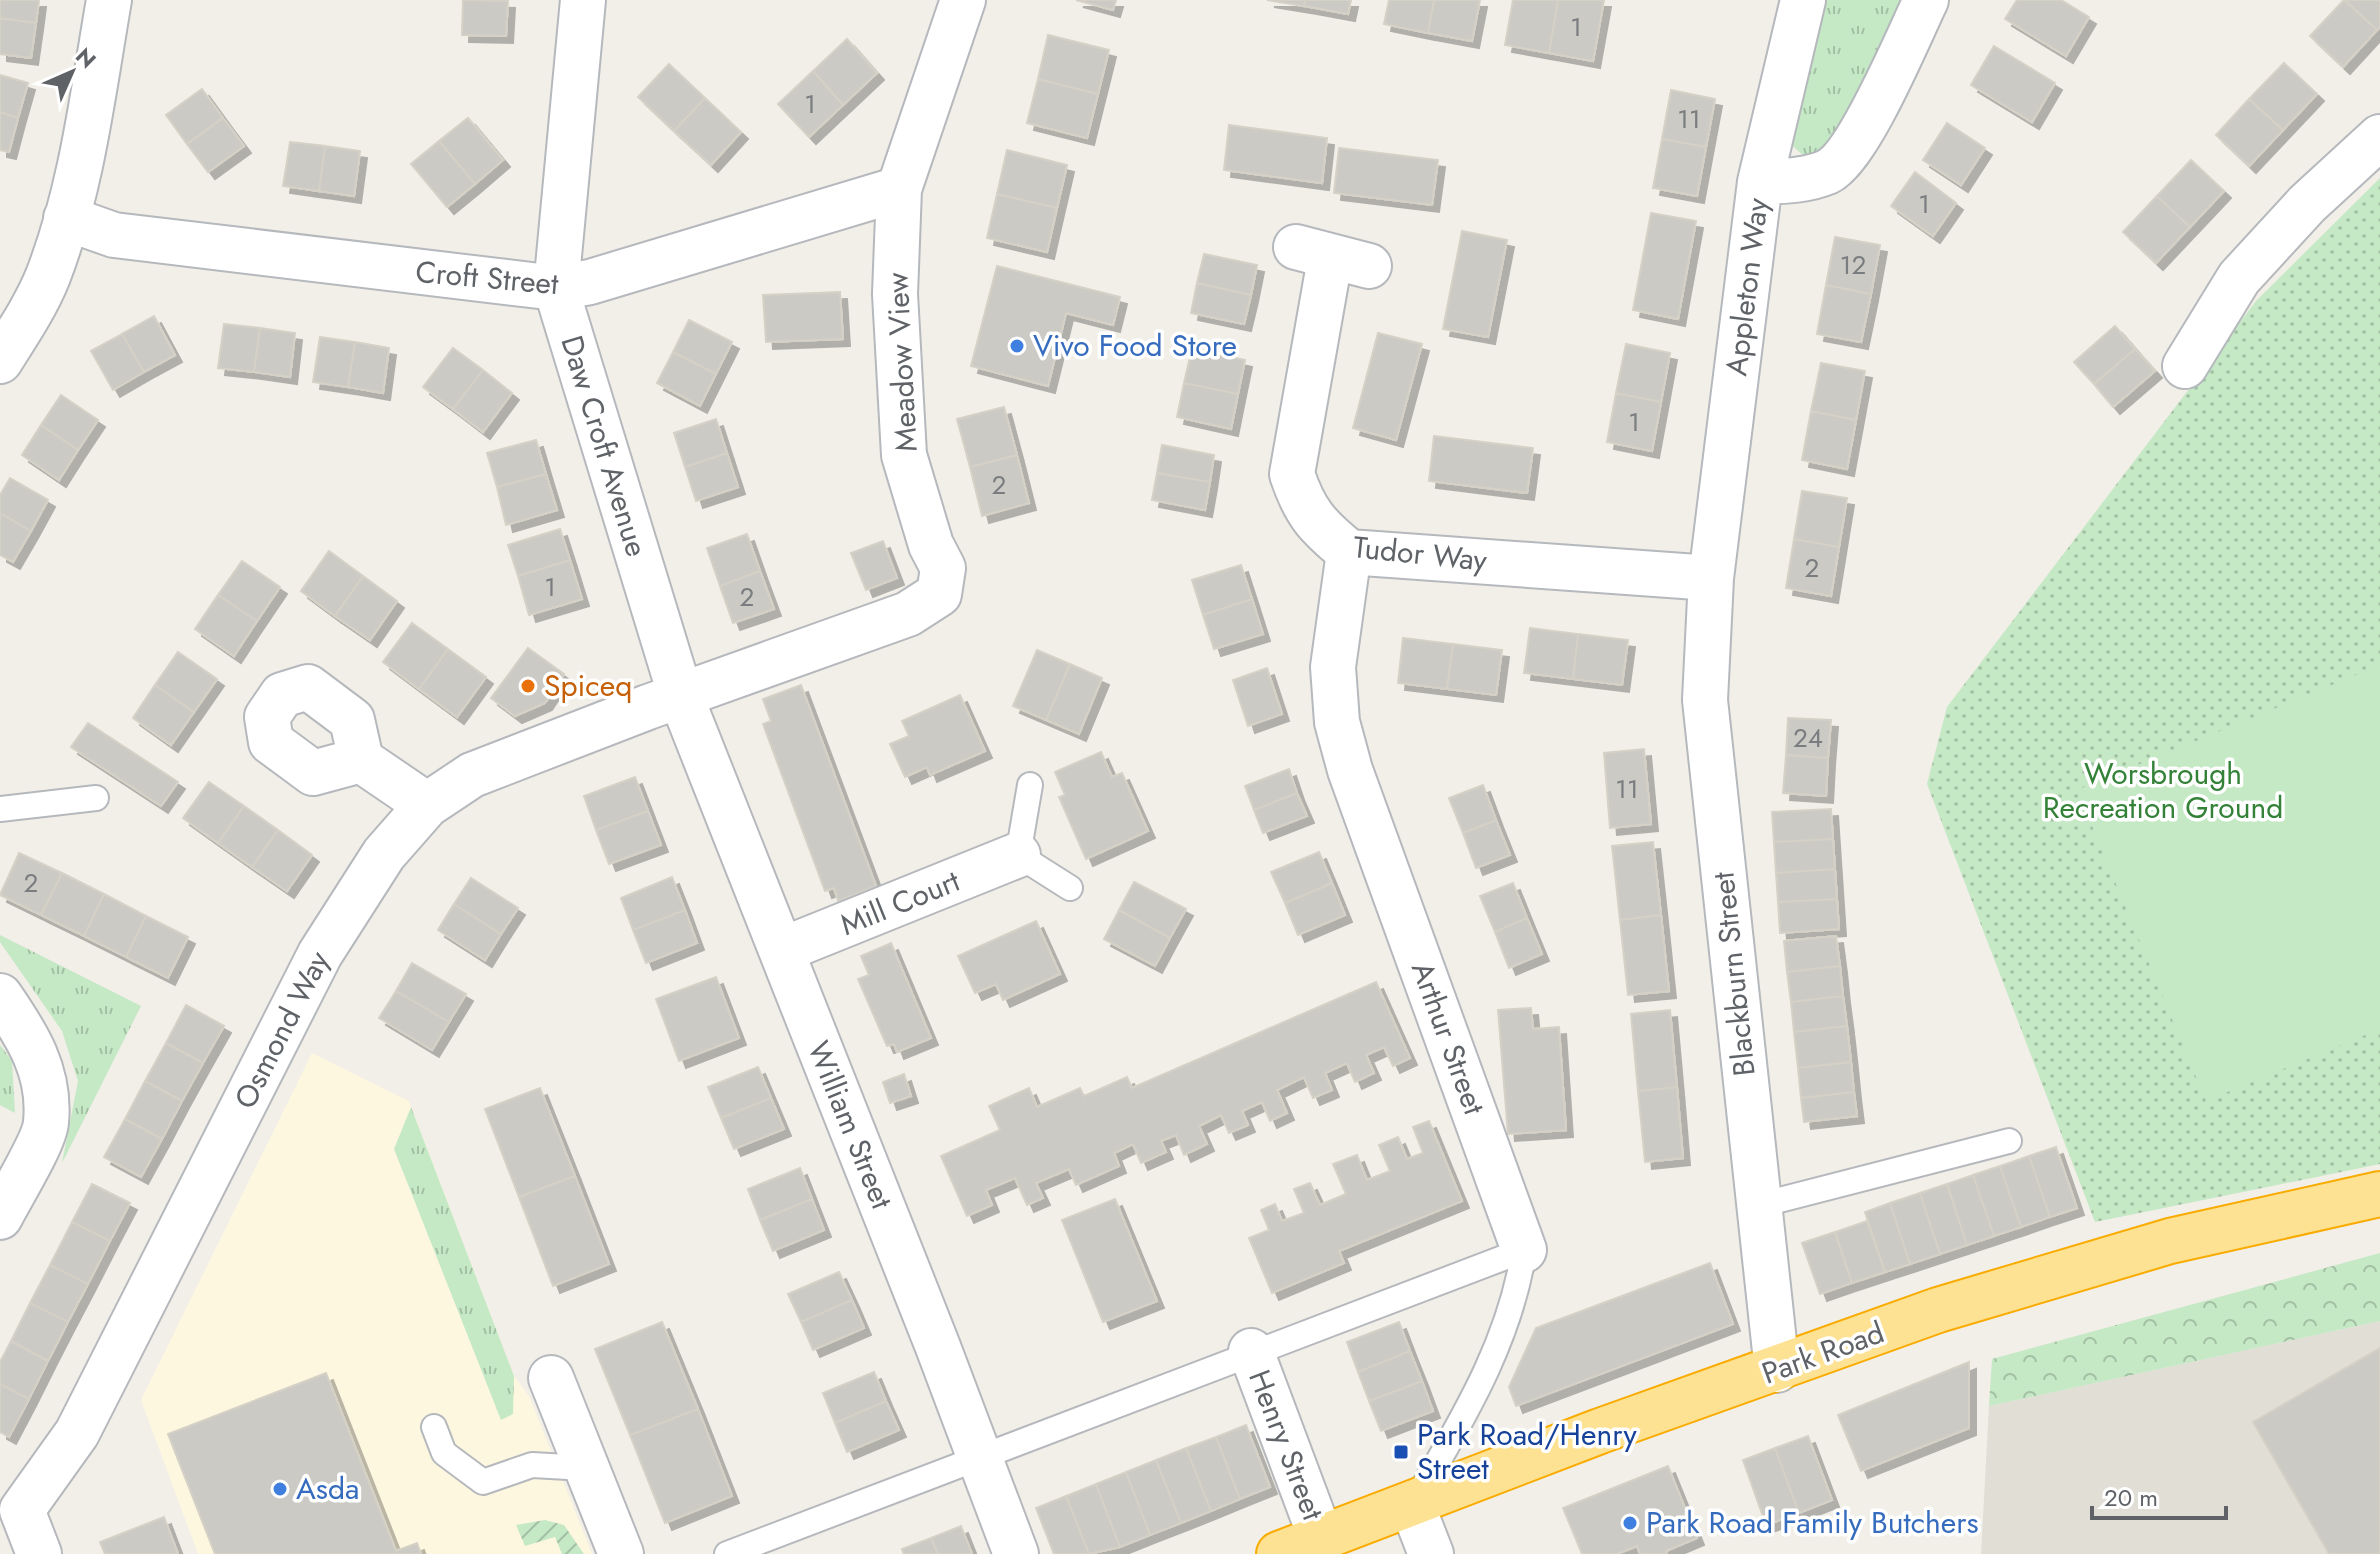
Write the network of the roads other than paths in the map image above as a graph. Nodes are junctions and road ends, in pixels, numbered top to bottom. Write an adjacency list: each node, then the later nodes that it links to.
1 (109, 0): 9 (street)
2 (583, 0): 11 (street, Daw Croft Avenue)
3 (963, 0): 8 (street, Meadow View)
4 (1803, 0): 7 (street, Appleton Way)
5 (1926, 0): 7 (street)
6 (2380, 137): 13 (street)
7 (1760, 182): 15 (street, Appleton Way)
8 (899, 189): 11 (street, Croft Street); 16 (street, Meadow View)
9 (66, 218): 11 (street, Croft Street); 12 (street)
10 (1332, 257): 14 (street, Tudor Way)
11 (556, 288): 16 (street, Daw Croft Avenue)
12 (0, 361)
13 (2185, 366)
14 (1349, 552): 15 (street, Tudor Way); 30 (street, Arthur Street)
15 (1711, 578): 28 (street, Blackburn Street)
16 (681, 697): 20 (street, Osmond Way); 24 (street, William Street)
17 (361, 760): 20 (street)
18 (1030, 785): 22 (lane)
19 (96, 798): 21 (lane)
20 (427, 805): 37 (street, Osmond Way)
21 (0, 809)
22 (1018, 855): 23 (lane); 24 (street, Mill Court)
23 (1070, 888)
24 (782, 950): 35 (street, William Street)
25 (0, 996): 29 (street)
26 (2009, 1141): 28 (lane)
27 (2380, 1194): 32 (highway, Park Road)
28 (1760, 1205): 32 (street, Blackburn Street)
29 (0, 1217)
30 (1524, 1250): 31 (lane); 38 (lane, Arthur Street)
31 (1251, 1351): 35 (lane); 39 (street, Henry Street)
32 (1777, 1370): 38 (highway, Park Road)
33 (551, 1378): 36 (street)
34 (434, 1427): 36 (lane)
35 (979, 1457): 42 (lane); 43 (street, William Street)
36 (586, 1468): 41 (street)
37 (11, 1504): 40 (street)
38 (1412, 1505): 39 (highway, Park Road); 45 (street)
39 (1321, 1538): 44 (highway, Park Road)
40 (39, 1554)
41 (621, 1554)
42 (727, 1554)
43 (1016, 1554)
44 (1279, 1554)
45 (1431, 1554)

